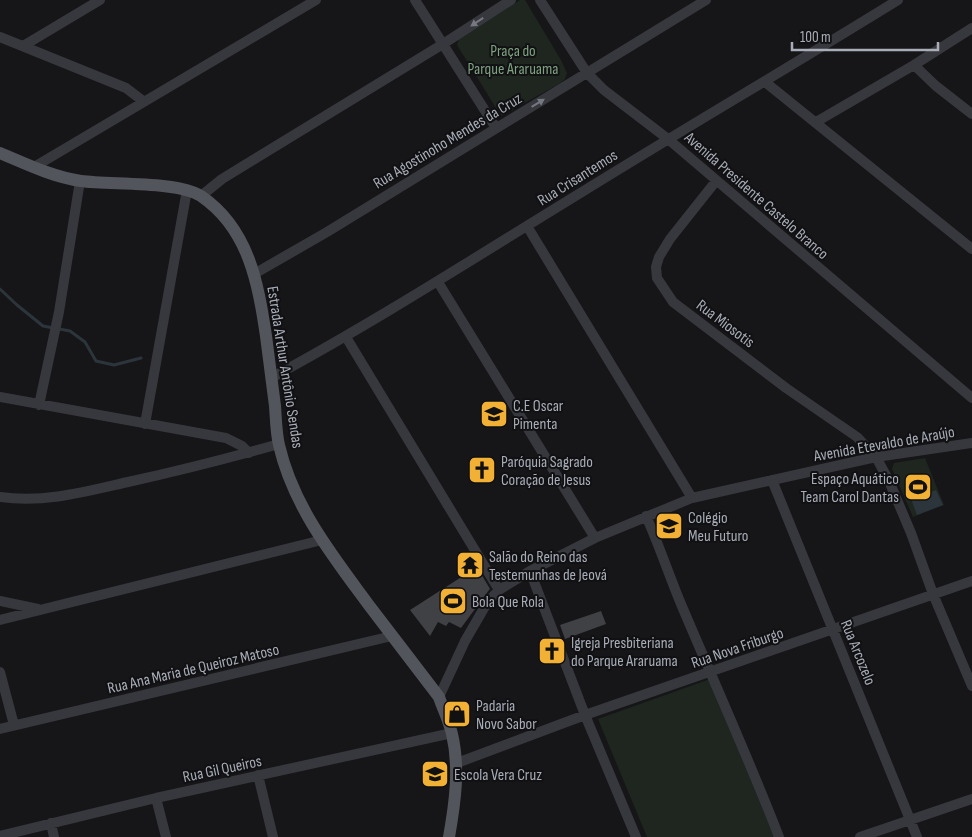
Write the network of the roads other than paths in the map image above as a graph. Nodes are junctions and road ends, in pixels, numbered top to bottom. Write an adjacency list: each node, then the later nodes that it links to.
1 (100, 0): 11 (street)
2 (316, 0): 15 (street)
3 (415, 0): 10 (street)
4 (512, 0): 10 (street, one-way to 10)
5 (540, 0): 13 (street, Avenida Presidente Castelo Branco)
6 (706, 0): 13 (street, Rua Agostinoho Mendes da Cruz)
7 (898, 0): 14 (street, Rua Crisantemos)
8 (972, 28): 12 (street)
9 (0, 37): 11 (street)
10 (443, 44): 18 (street); 25 (street)
11 (23, 46): 15 (street)
12 (914, 65): 16 (street); 17 (street)
13 (587, 73): 18 (street, Rua Agostinoho Mendes da Cruz, one-way to 13); 19 (street, Avenida Presidente Castelo Branco)
14 (765, 82): 17 (street); 19 (street, Rua Crisantemos)
15 (143, 102): 21 (street)
16 (972, 114)
17 (816, 122): 27 (street)
18 (496, 128): 28 (street, Rua Agostinoho Mendes da Cruz)
19 (668, 139): 23 (street, Avenida Presidente Castelo Branco); 26 (street, Rua Crisantemos)
20 (0, 153): 21 (main road, Estrada Arthur Antônio Sendas)
21 (34, 167): 22 (main road, Estrada Arthur Antônio Sendas)
22 (80, 181): 24 (main road, Estrada Arthur Antônio Sendas); 34 (street)
23 (716, 181): 33 (street, Avenida Presidente Castelo Branco); 39 (street, Rua Miosotis)
24 (187, 190): 25 (main road, Estrada Arthur Antônio Sendas); 35 (street)
25 (200, 196): 28 (main road, Estrada Arthur Antônio Sendas)
26 (527, 226): 29 (street, Rua Crisantemos); 42 (street)
27 (972, 249)
28 (254, 274): 31 (main road, Estrada Arthur Antônio Sendas)
29 (438, 282): 30 (street, Rua Crisantemos); 44 (street)
30 (346, 337): 31 (street, Rua Crisantemos); 48 (street)
31 (271, 378): 36 (main road, Estrada Arthur Antônio Sendas)
32 (0, 397): 34 (street)
33 (972, 398)
34 (38, 405): 35 (street)
35 (145, 424): 38 (street)
36 (279, 444): 38 (street); 45 (main road, Estrada Arthur Antônio Sendas)
37 (972, 444): 39 (street, Avenida Etevaldo de Araújo)
38 (249, 453): 41 (street)
39 (876, 456): 40 (street, Avenida Etevaldo de Araújo); 49 (street, Rua Miosotis)
40 (772, 480): 42 (street, Avenida Etevaldo de Araújo); 53 (street, Rua Arcozelo)
41 (0, 497)
42 (692, 498): 43 (street, Avenida Etevaldo de Araújo)
43 (646, 516): 44 (street, Avenida Etevaldo de Araújo); 56 (street)
44 (595, 538): 46 (street, Avenida Etevaldo de Araújo)
45 (322, 540): 51 (street); 54 (main road, Estrada Arthur Antônio Sendas)
46 (530, 571): 48 (street, Avenida Etevaldo de Araújo); 59 (street)
47 (972, 581): 49 (street, Rua Nova Friburgo)
48 (499, 590): 58 (street, Avenida Etevaldo de Araújo)
49 (934, 594): 53 (street, Rua Nova Friburgo); 57 (street, Rua Miosotis)
50 (0, 601): 51 (street)
51 (41, 609): 52 (street)
52 (0, 620)
53 (834, 630): 56 (street, Rua Nova Friburgo); 67 (street, Rua Arcozelo)
54 (392, 636): 58 (main road, Estrada Arthur Antônio Sendas); 60 (street, Rua Ana Maria de Queiroz Matoso)
55 (0, 672): 60 (street)
56 (711, 672): 59 (street, Rua Nova Friburgo); 75 (street)
57 (972, 686)
58 (439, 697): 62 (main road, Estrada Arthur Antônio Sendas)
59 (585, 715): 63 (street, Rua Nova Friburgo); 74 (street)
60 (14, 725): 61 (street, Rua Ana Maria de Queiroz Matoso)
61 (0, 729)
62 (452, 733): 63 (main road, Estrada Arthur Antônio Sendas); 64 (street, Rua Gil Queiros)
63 (457, 763): 73 (main road, Estrada Arthur Antônio Sendas)
64 (258, 775): 65 (street, Rua Gil Queiros); 72 (street)
65 (156, 798): 68 (street, Rua Gil Queiros); 71 (street)
66 (972, 799): 67 (street)
67 (910, 821): 76 (street); 77 (street, Rua Arcozelo)
68 (51, 823): 69 (street, Rua Gil Queiros); 70 (street)
69 (0, 836)
70 (54, 837)
71 (166, 837)
72 (273, 837)
73 (449, 837)
74 (636, 837)
75 (779, 837)
76 (860, 837)
77 (916, 837)

